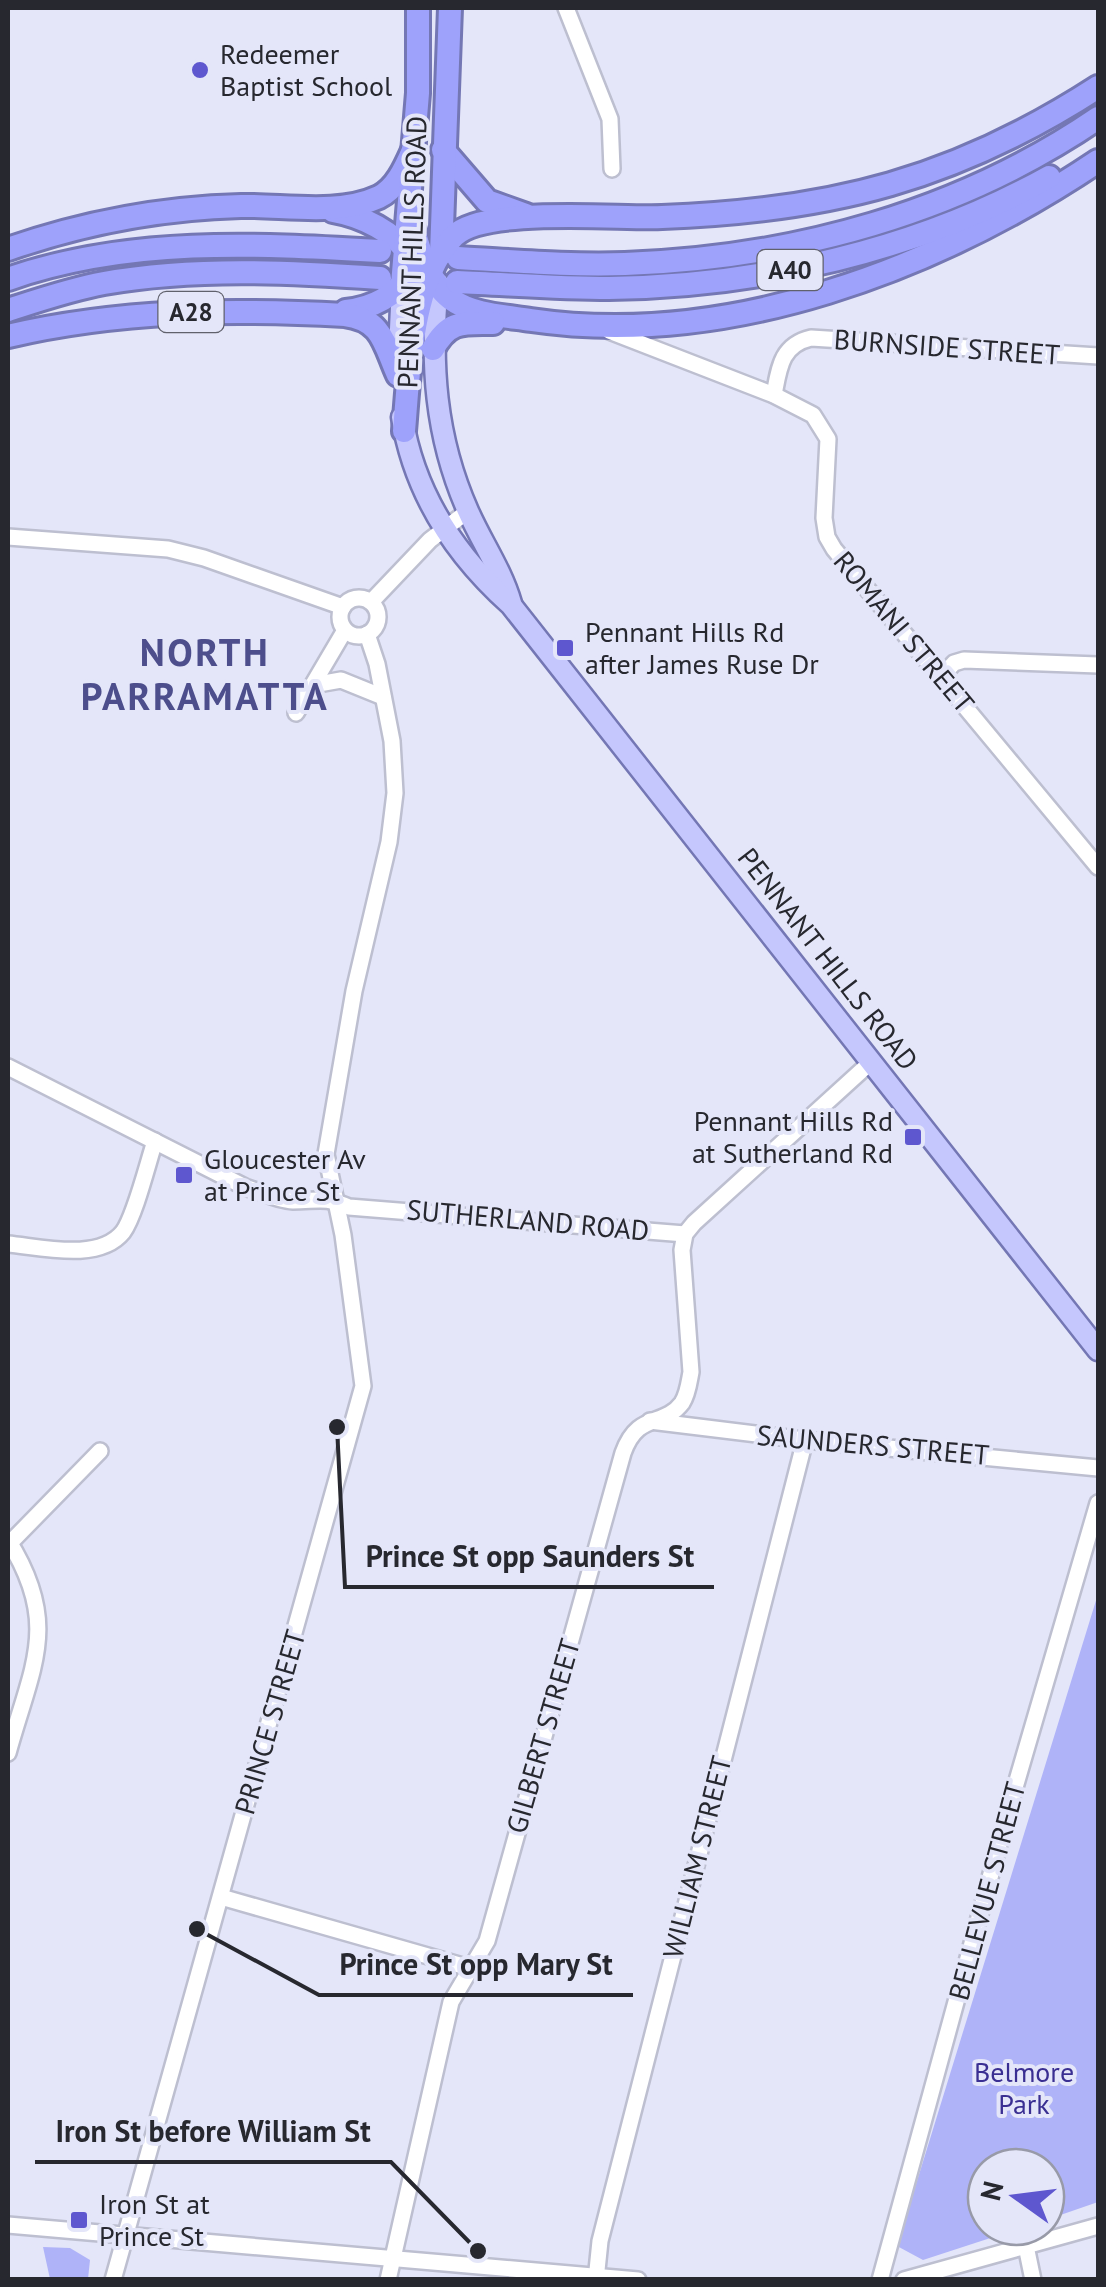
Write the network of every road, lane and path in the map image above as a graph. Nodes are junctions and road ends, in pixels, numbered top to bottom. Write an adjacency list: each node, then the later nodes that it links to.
1 (418, 8): 7 (highway, PENNANT HILLS ROAD)
2 (450, 8): 8 (highway, PENNANT HILLS ROAD)
3 (566, 8): 10 (street)
4 (1098, 87): 12 (highway)
5 (1098, 118): 15 (highway, A40)
6 (1098, 146): 15 (highway, A40)
7 (414, 148): 11 (highway); 15 (highway, PENNANT HILLS ROAD)
8 (443, 150): 12 (highway); 15 (highway, PENNANT HILLS ROAD)
9 (1098, 161): 21 (highway)
10 (612, 169)
11 (310, 208): 13 (highway); 15 (highway)
12 (530, 216): 15 (highway)
13 (8, 249)
14 (380, 251): 16 (highway)
15 (433, 267): 17 (highway, PENNANT HILLS ROAD); 20 (highway); 23 (main road, PENNANT HILLS ROAD); 27 (highway)
16 (8, 279)
17 (391, 282): 18 (highway); 19 (highway, A28); 25 (main road, PENNANT HILLS ROAD)
18 (8, 310)
19 (322, 314): 22 (highway, A28); 25 (highway)
20 (546, 322): 21 (highway); 23 (highway)
21 (595, 326): 26 (street, ROMANI STREET)
22 (8, 336)
23 (433, 349): 28 (main road, PENNANT HILLS ROAD)
24 (1098, 356): 26 (street, BURNSIDE STREET)
25 (398, 375): 27 (main road, PENNANT HILLS ROAD)
26 (774, 395): 37 (street, ROMANI STREET)
27 (404, 431): 29 (main road, PENNANT HILLS ROAD)
28 (468, 511): 29 (street); 32 (main road, PENNANT HILLS ROAD)
29 (443, 528): 31 (street); 32 (main road, PENNANT HILLS ROAD)
30 (8, 537): 33 (street)
31 (371, 602): 33 (street); 35 (street)
32 (512, 604): 42 (main road, PENNANT HILLS ROAD)
33 (343, 607): 34 (street)
34 (345, 630): 35 (street); 38 (street)
35 (367, 634): 39 (street)
36 (1098, 665): 37 (street)
37 (942, 676): 41 (street, ROMANI STREET)
38 (313, 685): 39 (street); 40 (street)
39 (383, 697): 45 (street)
40 (296, 713)
41 (1098, 867)
42 (871, 1062): 46 (street, SUTHERLAND ROAD); 48 (main road, PENNANT HILLS ROAD)
43 (8, 1068): 44 (street, SUTHERLAND ROAD)
44 (155, 1141): 45 (street, SUTHERLAND ROAD); 47 (street)
45 (338, 1201): 46 (street, SUTHERLAND ROAD); 56 (street, PRINCE STREET)
46 (685, 1234): 49 (street, GILBERT STREET)
47 (8, 1244)
48 (1098, 1350)
49 (649, 1421): 50 (street, SAUNDERS STREET); 57 (street, GILBERT STREET)
50 (805, 1440): 52 (street, SAUNDERS STREET); 65 (street, WILLIAM STREET)
51 (100, 1451): 54 (street)
52 (1098, 1468)
53 (1098, 1504): 69 (street, BELLEVUE STREET)
54 (9, 1542): 55 (street)
55 (8, 1752)
56 (221, 1897): 57 (street); 61 (street, PRINCE STREET)
57 (470, 1968): 64 (street, GILBERT STREET)
58 (8, 2225): 61 (street)
59 (1098, 2226): 60 (street)
60 (1066, 2235)
61 (124, 2237): 64 (street); 66 (street, PRINCE STREET)
62 (1022, 2247): 70 (street)
63 (1026, 2247): 71 (street)
64 (392, 2258): 65 (street); 67 (street, GILBERT STREET)
65 (596, 2278): 68 (street)
66 (114, 2280)
67 (388, 2280)
68 (638, 2280)
69 (880, 2280)
70 (904, 2280)
71 (1033, 2280)

